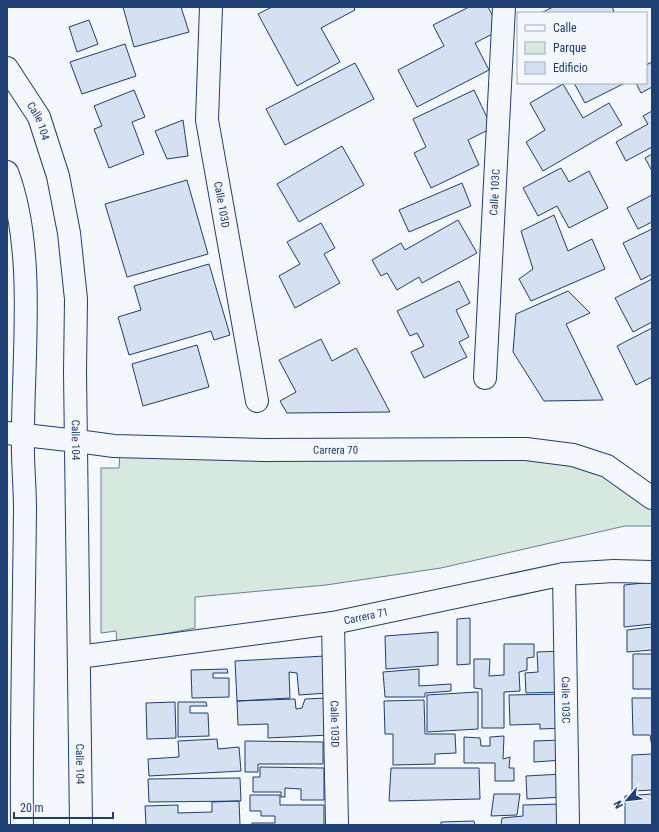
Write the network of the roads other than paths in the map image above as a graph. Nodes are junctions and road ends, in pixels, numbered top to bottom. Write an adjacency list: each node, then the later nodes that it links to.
1 (211, 7): 6 (street, Calle 103D)
2 (504, 7): 5 (street, Calle 103C)
3 (7, 68): 8 (street, Calle 104)
4 (7, 172): 7 (street)
5 (485, 378)
6 (257, 401)
7 (15, 434): 8 (street, Carrera 70); 14 (street)
8 (77, 441): 9 (street, Carrera 70); 13 (street, Calle 104)
9 (652, 498)
10 (652, 572): 11 (street, Carrera 71)
11 (564, 574): 12 (street, Carrera 71); 17 (street, Calle 103C)
12 (333, 623): 13 (street, Carrera 71); 16 (street, Calle 103D)
13 (79, 657): 15 (street, Calle 104)
14 (22, 825)
15 (81, 825)
16 (337, 825)
17 (568, 825)

